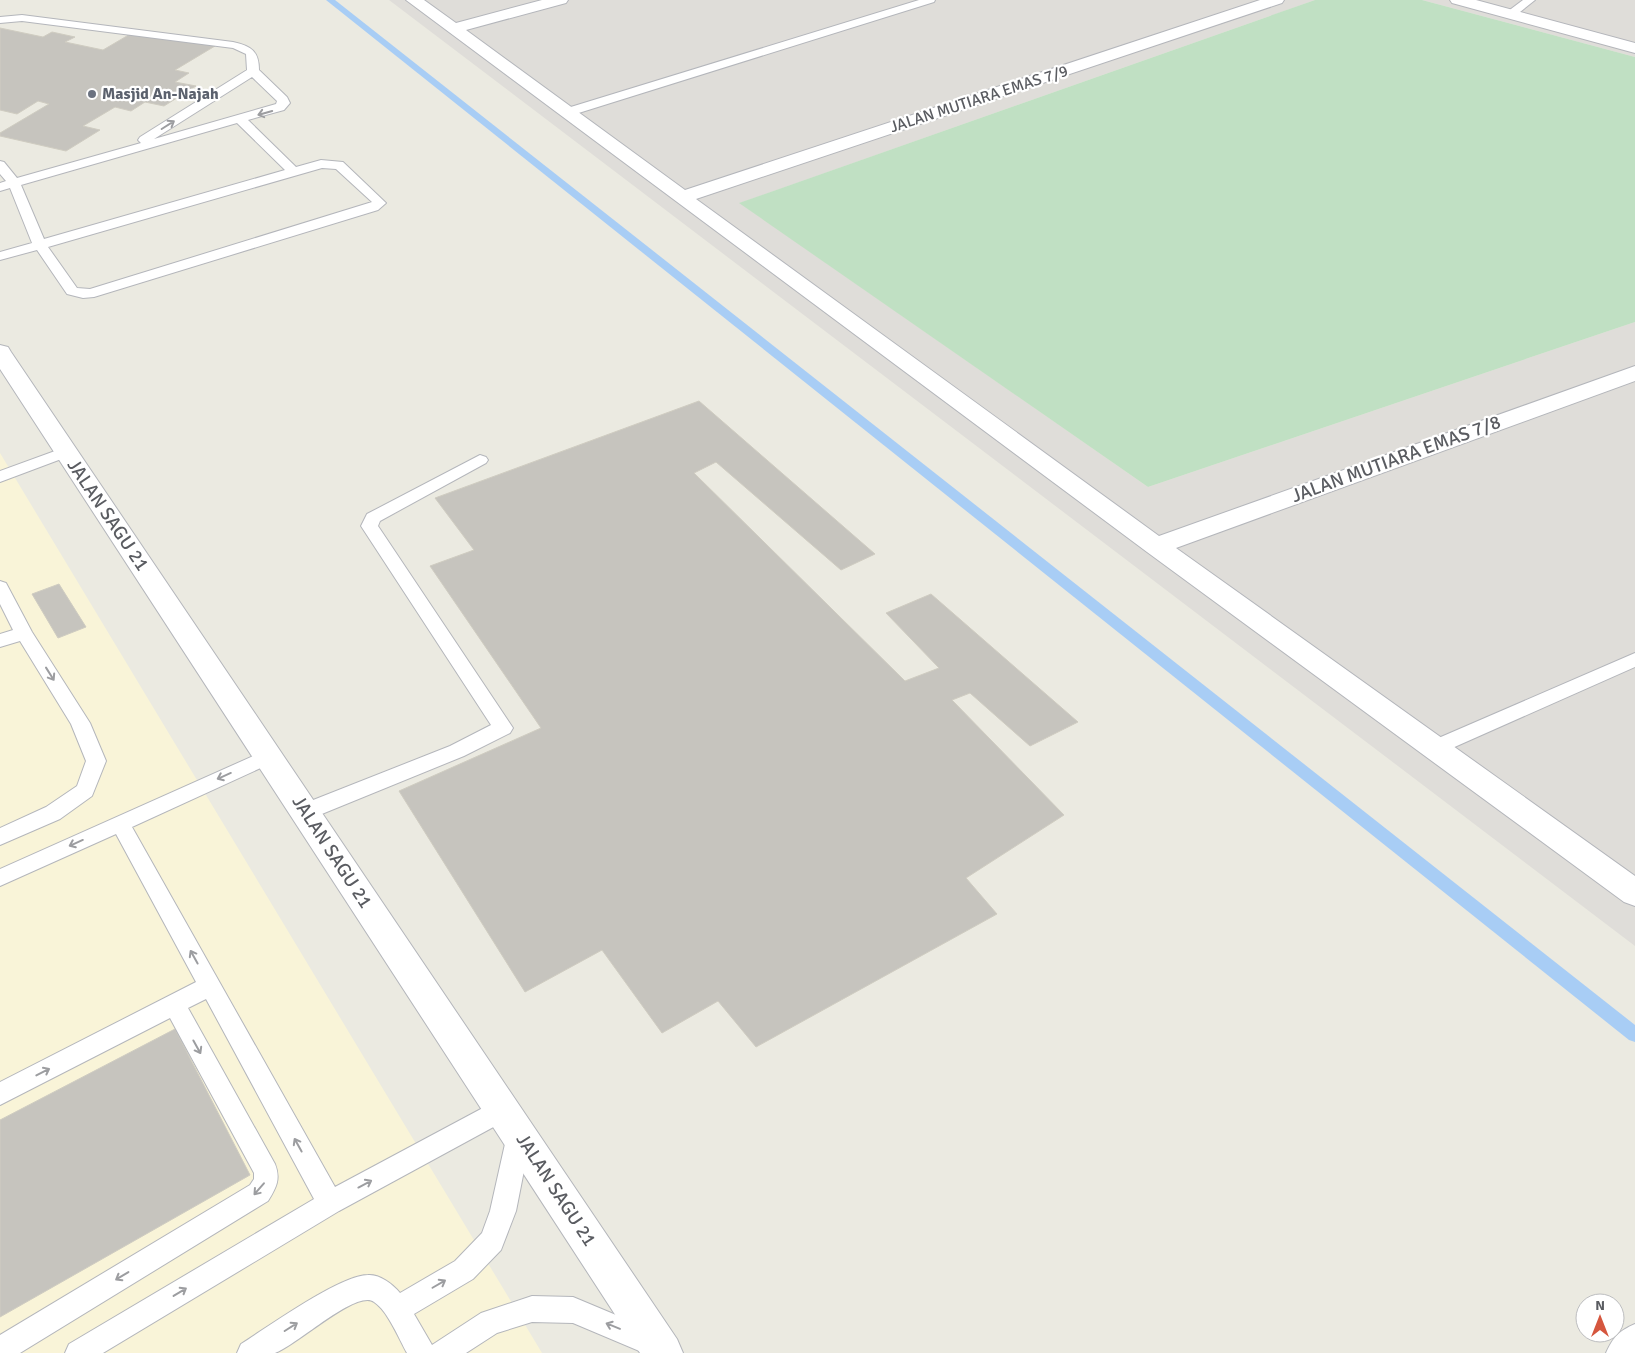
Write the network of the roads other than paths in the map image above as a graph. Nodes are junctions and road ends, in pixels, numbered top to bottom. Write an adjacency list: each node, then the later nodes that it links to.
1 (414, 0): 9 (street)
2 (560, 0): 9 (street)
3 (930, 0): 12 (lane)
4 (1276, 0): 19 (street, JALAN MUTIARA EMAS 7/9)
5 (1458, 0): 7 (street)
6 (1530, 0): 7 (lane)
7 (1511, 14): 10 (street)
8 (0, 20): 11 (lane)
9 (453, 29): 12 (street)
10 (1635, 48)
11 (253, 71): 13 (lane, one-way to 13); 14 (lane, one-way to 11)
12 (564, 113): 19 (street)
13 (241, 120): 14 (lane); 16 (lane)
14 (127, 151): 17 (lane)
15 (0, 165): 17 (lane)
16 (294, 172): 20 (lane); 20 (lane)
17 (14, 182): 18 (lane); 20 (lane)
18 (0, 187)
19 (682, 197): 27 (street)
20 (40, 244): 21 (lane)
21 (0, 256)
22 (0, 352): 24 (street, JALAN SAGU 21)
23 (1635, 373): 27 (street, JALAN MUTIARA EMAS 7/8)
24 (66, 452): 26 (lane); 33 (street, JALAN SAGU 21)
25 (480, 460): 34 (lane)
26 (0, 477)
27 (1156, 546): 32 (street)
28 (0, 586): 29 (lane)
29 (24, 633): 30 (lane); 36 (lane, one-way to 36)
30 (0, 641)
31 (1635, 659): 32 (lane)
32 (1434, 748): 38 (street)
33 (268, 756): 34 (street, JALAN SAGU 21); 35 (lane, one-way to 35)
34 (305, 812): 42 (street, JALAN SAGU 21)
35 (120, 823): 37 (lane, one-way to 37); 39 (lane, one-way to 35)
36 (0, 837)
37 (0, 878)
38 (1635, 893)
39 (210, 986): 40 (lane); 43 (lane, one-way to 39)
40 (174, 1004): 41 (lane, one-way to 40); 47 (lane, one-way to 47)
41 (0, 1094)
42 (510, 1122): 43 (lane, one-way to 42); 44 (lane, one-way to 42); 46 (street, JALAN SAGU 21)
43 (330, 1203): 48 (lane, one-way to 43)
44 (397, 1309): 49 (lane, one-way to 44); 50 (lane)
45 (1635, 1344): 52 (street)
46 (660, 1349): 51 (lane, one-way to 51)
47 (0, 1350)
48 (78, 1353)
49 (250, 1353)
50 (422, 1353)
51 (442, 1353)
52 (1626, 1353)

